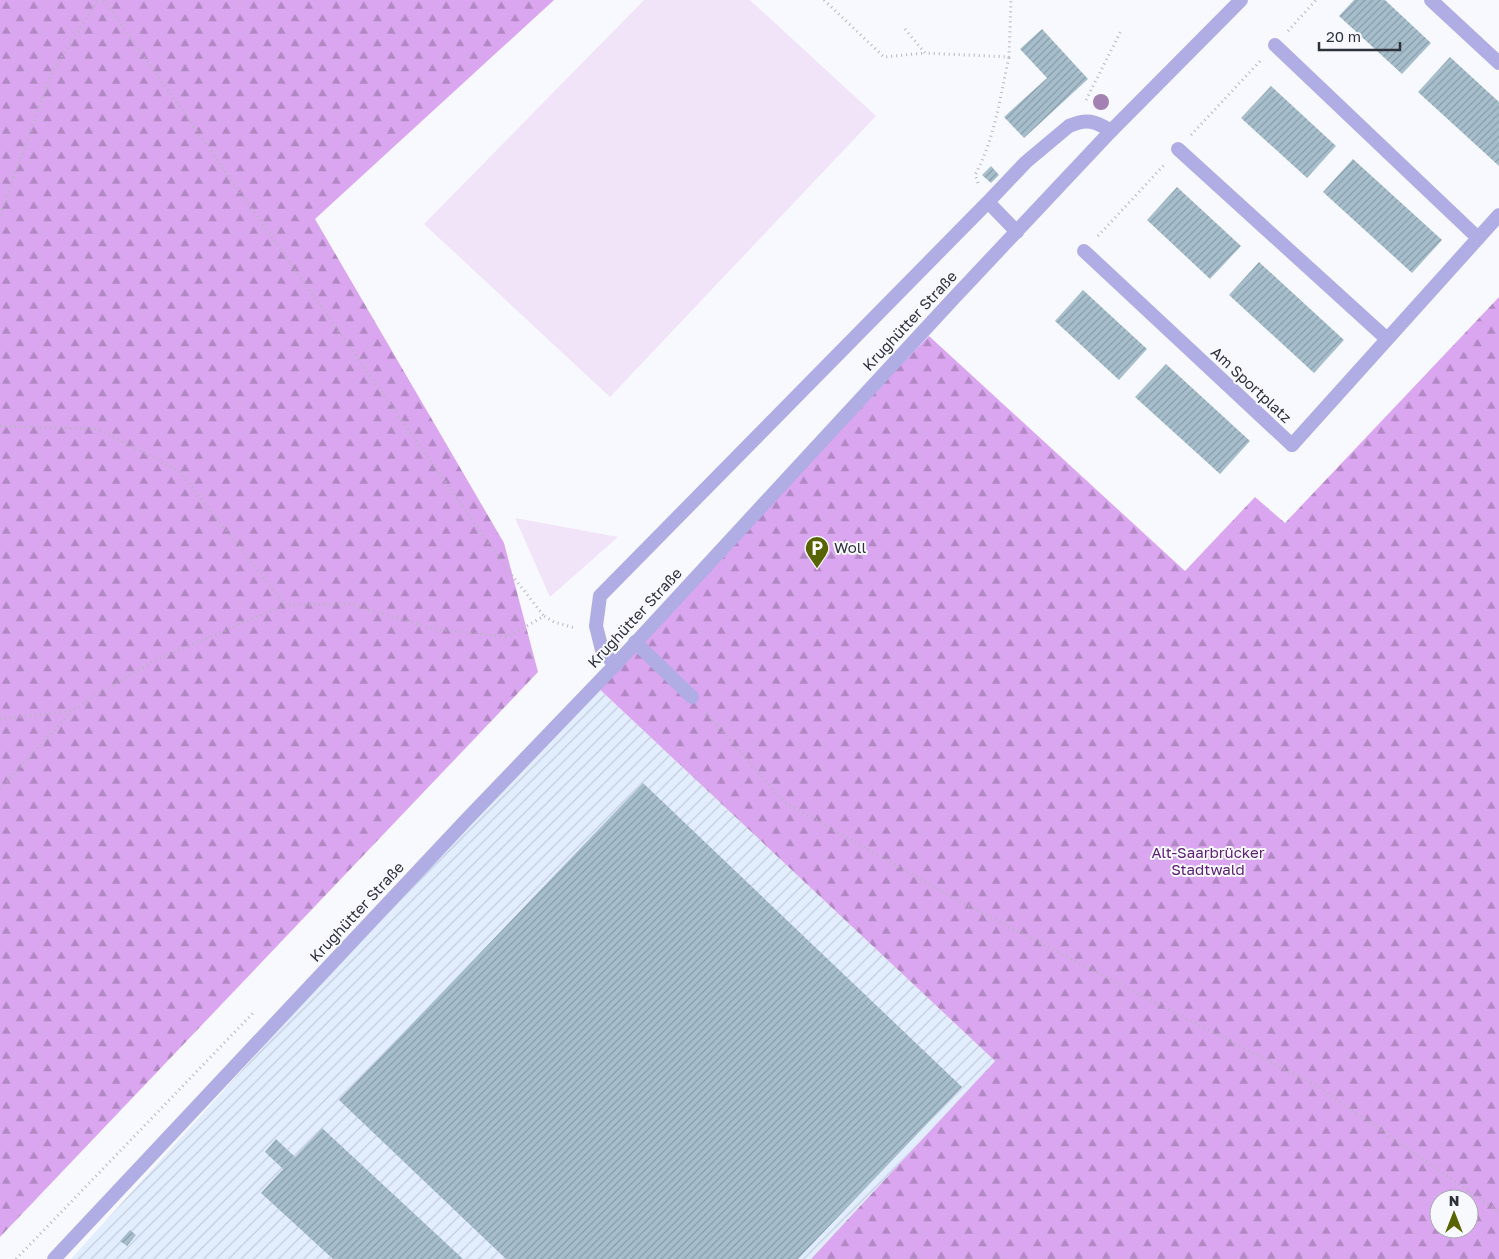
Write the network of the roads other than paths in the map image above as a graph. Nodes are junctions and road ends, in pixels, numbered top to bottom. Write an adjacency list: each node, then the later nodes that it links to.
1 (1241, 0): 5 (street, Krughütter Straße)
2 (1431, 0): 4 (street)
3 (1275, 45): 10 (street)
4 (1499, 63)
5 (1111, 131): 7 (street); 9 (street, Krughütter Straße)
6 (1178, 149): 12 (street)
7 (988, 202): 9 (street); 14 (street)
8 (1499, 215): 10 (street, Am Sportplatz)
9 (1017, 232): 13 (street, Krughütter Straße)
10 (1478, 238): 12 (street, Am Sportplatz)
11 (1084, 251): 12 (street, Am Sportplatz)
12 (1387, 339)
13 (635, 642): 14 (street, Krughütter Straße); 15 (street)
14 (615, 665): 16 (street, Krughütter Straße)
15 (692, 697)
16 (54, 1259)

